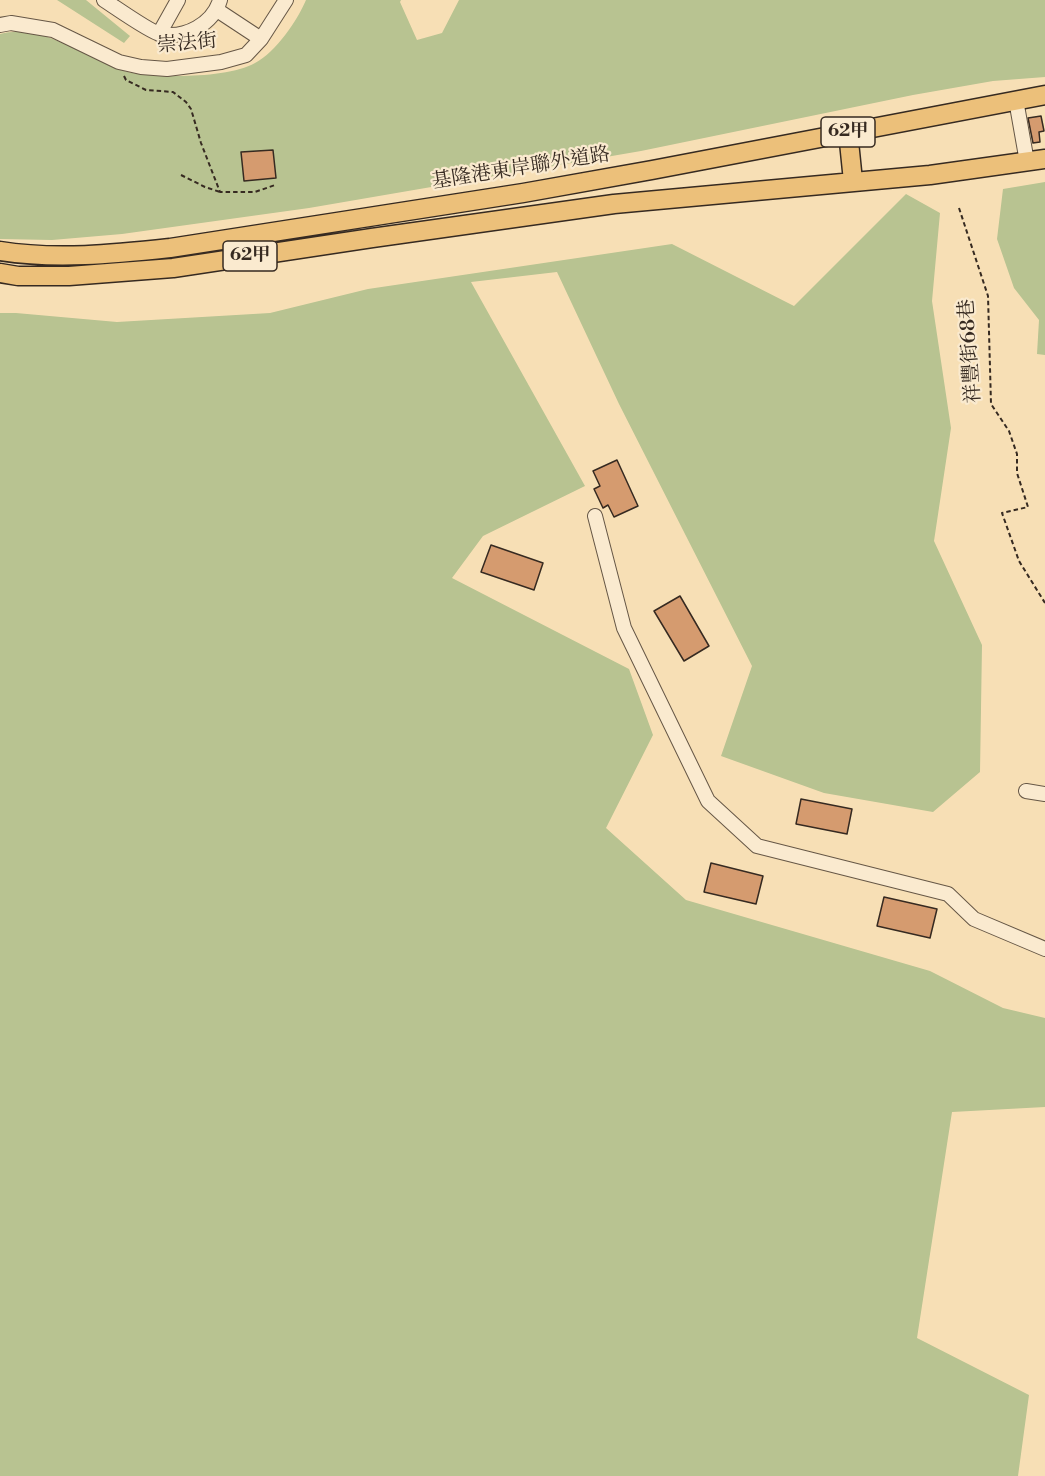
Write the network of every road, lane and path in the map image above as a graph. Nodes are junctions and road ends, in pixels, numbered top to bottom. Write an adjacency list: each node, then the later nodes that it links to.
1 (104, 0): 6 (street)
2 (177, 0): 6 (street)
3 (286, 0): 7 (street, 崇法街)
4 (218, 5): 6 (street); 7 (street)
5 (0, 25): 8 (street, 崇法街)
6 (159, 34)
7 (261, 39): 8 (street, 崇法街)
8 (119, 62): 17 (path)
9 (1045, 95): 10 (highway, 基隆港東岸聯外道路 / 62甲)
10 (1016, 100): 11 (highway, 基隆港東岸聯外道路 / 62甲); 13 (street)
11 (848, 132): 15 (highway); 19 (highway, 基隆港東岸聯外道路 / 62甲)
12 (1045, 159): 13 (highway, 62甲)
13 (1027, 162): 15 (highway, 62甲)
14 (181, 175): 17 (path)
15 (853, 181): 20 (highway, 62甲)
16 (275, 184): 17 (path)
17 (220, 192)
18 (959, 208): 22 (path, 祥豐街68巷)
19 (9, 252)
20 (9, 275)
21 (595, 516): 25 (street)
22 (1045, 603)
23 (1026, 791): 24 (street)
24 (1045, 794)
25 (1045, 949)

